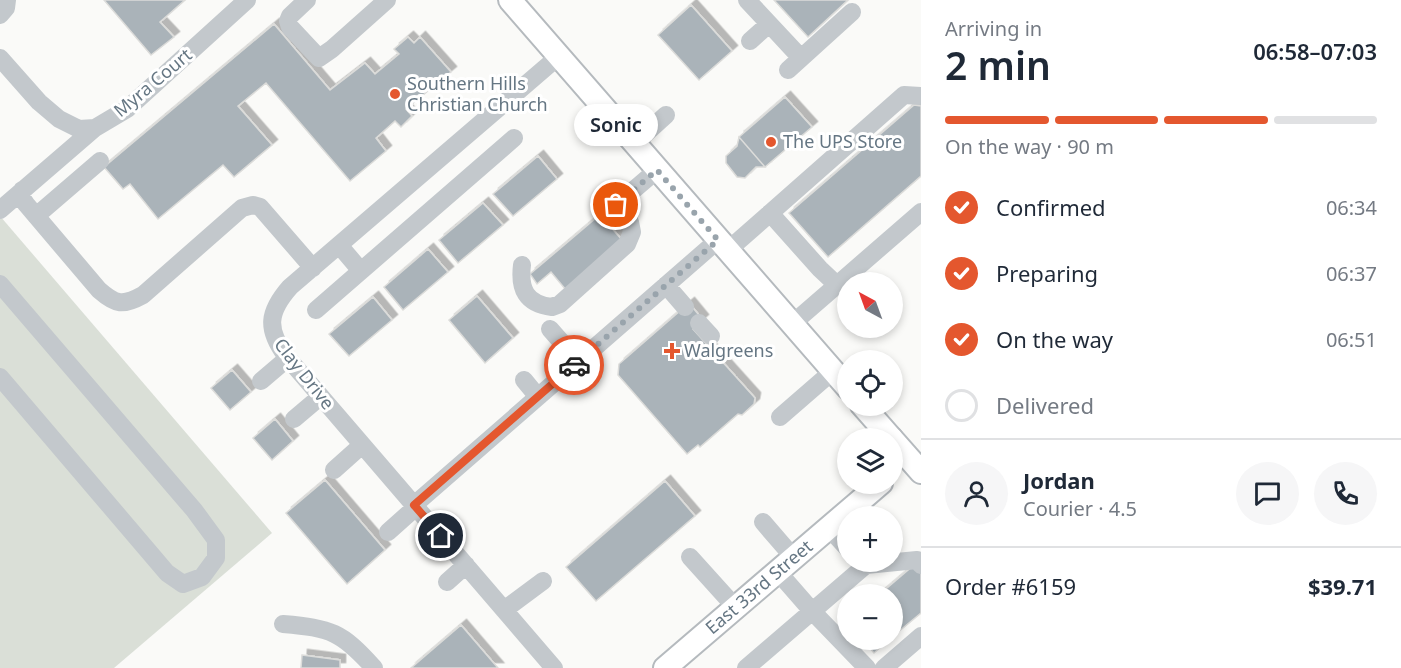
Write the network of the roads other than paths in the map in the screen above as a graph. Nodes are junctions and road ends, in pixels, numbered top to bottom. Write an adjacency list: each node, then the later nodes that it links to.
1 (7, 0): 8 (street)
2 (247, 0): 15 (street, Myra Court)
3 (307, 0): 4 (street)
4 (387, 0)
5 (510, 0): 11 (main road)
6 (747, 0): 9 (street)
7 (852, 12): 9 (street)
8 (0, 15)
9 (769, 24): 10 (street)
10 (750, 40)
11 (559, 56): 17 (main road); 18 (street, Clay Drive)
12 (0, 58): 15 (street, Myra Court)
13 (921, 96): 26 (street)
14 (666, 115): 17 (street)
15 (96, 128): 22 (street)
16 (514, 138): 21 (street)
17 (634, 144): 20 (main road)
18 (451, 150): 21 (street); 29 (street, Clay Drive)
19 (100, 161): 27 (street)
20 (657, 170): 23 (street); 30 (main road)
21 (472, 174): 33 (street)
22 (22, 190): 24 (street); 27 (street)
23 (616, 205)
24 (0, 210)
25 (921, 212): 34 (street)
26 (770, 213): 30 (street); 37 (street)
27 (36, 216): 32 (street)
28 (630, 222): 31 (street)
29 (339, 245): 32 (street, Clay Drive); 33 (street)
30 (723, 245): 36 (street); 40 (main road)
31 (522, 265)
32 (313, 268): 42 (street, Clay Drive)
33 (360, 271): 39 (street)
34 (852, 272)
35 (0, 284): 45 (street)
36 (666, 285): 38 (street); 43 (street)
37 (837, 285): 40 (street)
38 (685, 307)
39 (316, 310)
40 (792, 324): 44 (main road)
41 (550, 329): 43 (street)
42 (288, 358): 47 (street); 49 (street, Clay Drive)
43 (578, 361): 50 (street)
44 (837, 376)
45 (0, 377)
46 (524, 380): 50 (street)
47 (261, 381)
48 (837, 382): 52 (street)
49 (321, 397): 53 (street); 55 (street, Clay Drive)
50 (538, 397): 61 (street)
51 (872, 416): 54 (main road)
52 (780, 417)
53 (294, 419)
54 (882, 428)
55 (362, 445): 59 (street); 61 (street, Clay Drive)
56 (903, 448): 57 (main road)
57 (917, 460): 58 (main road)
58 (903, 467)
59 (334, 470)
60 (868, 494): 63 (main road, East 33rd Street)
61 (415, 506): 64 (street); 68 (street, Clay Drive)
62 (762, 522): 69 (street)
63 (829, 528): 65 (street); 69 (main road, East 33rd Street)
64 (388, 532)
65 (837, 537)
66 (690, 556): 74 (street)
67 (903, 561): 70 (street)
68 (466, 565): 73 (street); 75 (street, Clay Drive)
69 (786, 565): 74 (main road, East 33rd Street); 76 (street)
70 (921, 565)
71 (852, 572): 76 (street)
72 (543, 581): 75 (street)
73 (447, 582)
74 (736, 608): 81 (main road, East 33rd Street)
75 (504, 610): 79 (street, Clay Drive)
76 (812, 611): 82 (street); 83 (street)
77 (283, 624): 80 (street)
78 (921, 636): 84 (street)
79 (545, 665)
80 (374, 668)
81 (665, 668)
82 (746, 668)
83 (867, 668)
84 (884, 668)

